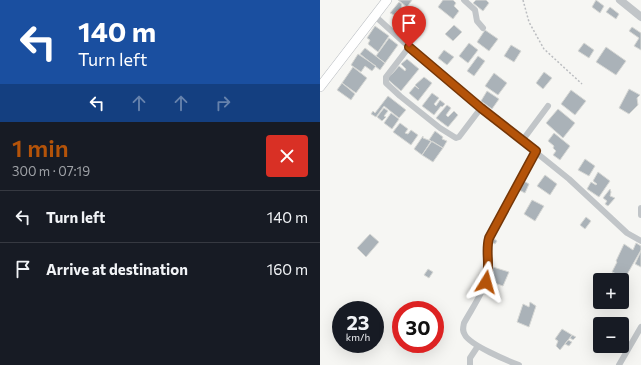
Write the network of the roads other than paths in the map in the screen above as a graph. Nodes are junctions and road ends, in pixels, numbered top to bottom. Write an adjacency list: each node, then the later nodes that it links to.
1 (387, 0): 4 (main road)
2 (464, 0): 6 (street)
3 (620, 0): 5 (street)
4 (375, 16): 7 (street); 8 (main road)
5 (641, 17)
6 (483, 28)
7 (409, 47): 10 (street); 10 (street)
8 (320, 87)
9 (548, 106): 11 (street)
10 (481, 108): 11 (street)
11 (522, 141): 12 (street)
12 (536, 151): 15 (street); 17 (street)
13 (641, 208): 14 (street)
14 (641, 215)
15 (641, 241)
16 (641, 327): 20 (street)
17 (478, 346): 18 (street); 19 (street)
18 (470, 365)
19 (519, 365)
20 (619, 365)

